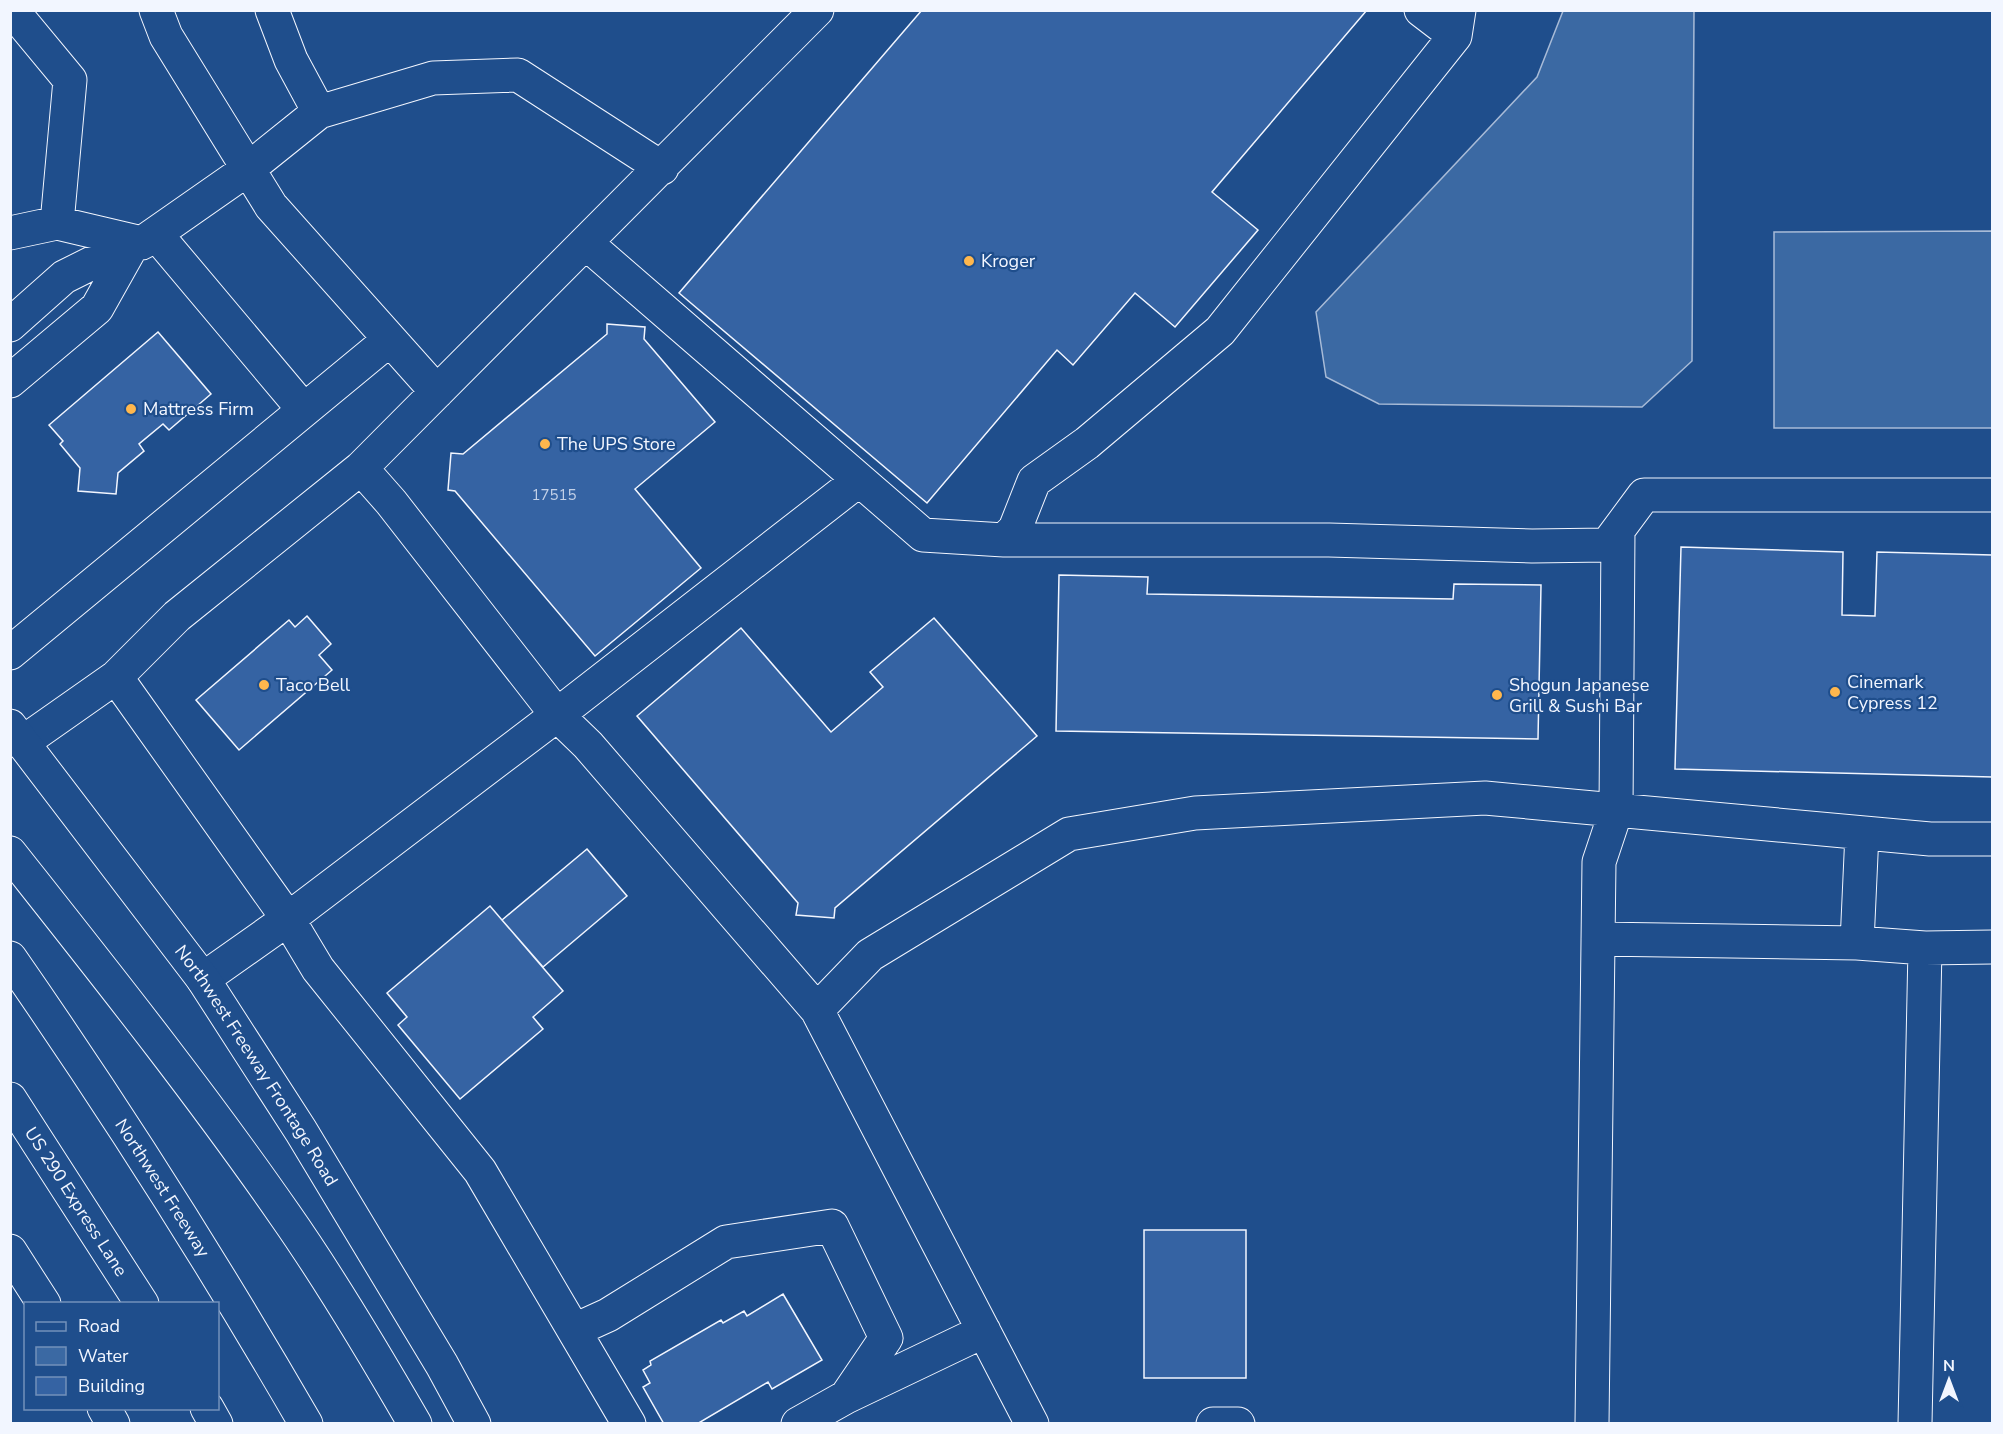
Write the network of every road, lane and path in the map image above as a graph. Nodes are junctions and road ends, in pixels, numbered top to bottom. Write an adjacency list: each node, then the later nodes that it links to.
1 (12, 10): 10 (main road)
2 (156, 10): 9 (main road)
3 (272, 10): 7 (main road)
4 (817, 10): 8 (main road)
5 (1421, 10): 6 (main road)
6 (1457, 23): 23 (main road)
7 (320, 112): 8 (main road); 9 (main road)
8 (662, 168): 13 (main road)
9 (248, 169): 12 (main road); 15 (main road)
10 (57, 223): 11 (main road); 12 (main road)
11 (10, 233)
12 (145, 238): 14 (main road); 16 (main road); 18 (main road)
13 (586, 243): 17 (main road); 20 (main road)
14 (10, 325)
15 (389, 340): 17 (main road); 18 (main road)
16 (10, 381)
17 (436, 392): 19 (main road)
18 (304, 410): 24 (main road)
19 (361, 468): 25 (main road); 26 (main road)
20 (859, 480): 23 (main road); 26 (main road)
21 (1992, 495): 22 (main road)
22 (1618, 531): 23 (main road); 28 (main road)
23 (1004, 540)
24 (10, 653)
25 (116, 677): 27 (main road); 32 (main road)
26 (557, 715): 32 (main road); 39 (main road)
27 (16, 734): 38 (main road, Northwest Freeway Frontage Road)
28 (1616, 811): 29 (main road); 33 (main road); 39 (main road)
29 (1862, 833): 30 (main road); 34 (main road)
30 (1992, 839)
31 (10, 853): 52 (main road)
32 (288, 919): 38 (main road); 44 (main road)
33 (1598, 939): 34 (main road); 59 (main road)
34 (1857, 943): 36 (main road)
35 (1992, 947): 36 (main road)
36 (1924, 948): 60 (main road)
37 (10, 958): 51 (main road, Northwest Freeway)
38 (203, 979): 53 (main road, Northwest Freeway Frontage Road)
39 (817, 1010): 45 (main road)
40 (10, 1099): 43 (main road, US 290 Express Lane)
41 (10, 1251): 42 (main road)
42 (43, 1302)
43 (141, 1302)
44 (575, 1330): 46 (main road); 54 (main road)
45 (984, 1331): 46 (main road); 56 (main road)
46 (846, 1397): 55 (main road)
47 (106, 1410): 49 (main road)
48 (208, 1410): 50 (main road)
49 (113, 1424)
50 (216, 1424)
51 (306, 1424)
52 (415, 1424)
53 (474, 1424)
54 (629, 1424)
55 (798, 1424)
56 (1032, 1424)
57 (1213, 1424): 58 (main road)
58 (1238, 1424)
59 (1592, 1424)
60 (1915, 1424)

